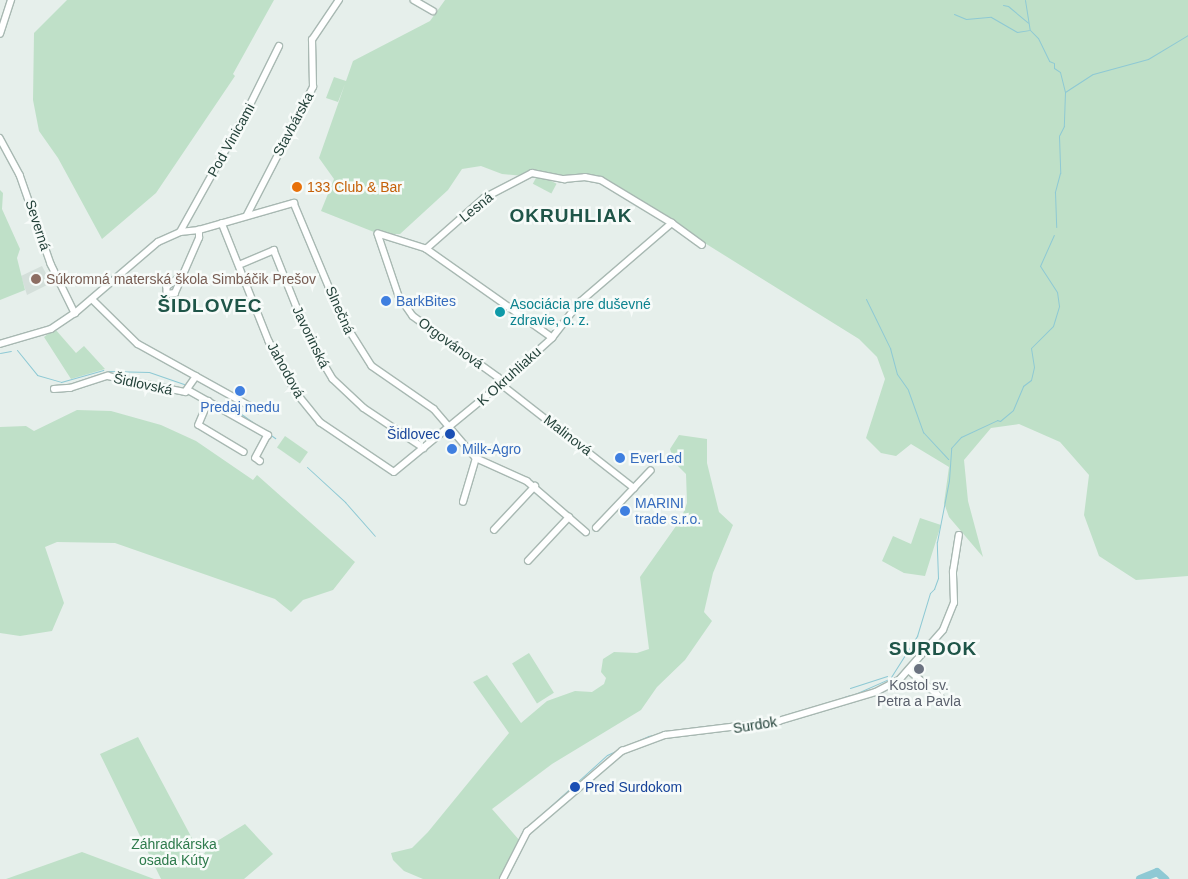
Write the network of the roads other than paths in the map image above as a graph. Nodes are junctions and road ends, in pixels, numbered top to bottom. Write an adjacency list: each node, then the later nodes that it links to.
1 (11, 0): 5 (street)
2 (339, 0): 8 (street, Stavbárska)
3 (414, 0): 4 (street)
4 (433, 11)
5 (0, 34)
6 (279, 46): 14 (street, Pod Vinicami)
7 (0, 138): 20 (street, Severná)
8 (256, 193): 9 (street, Stavbárska); 10 (street, Stavbárska)
9 (256, 212): 10 (street, Slnečná); 29 (street, Slnečná)
10 (247, 215): 11 (street)
11 (222, 223): 13 (street); 17 (street, Jahodová)
12 (672, 223): 15 (street); 16 (street, Lesná); 21 (street, K Okruhliaku)
13 (199, 230): 14 (street); 18 (street)
14 (180, 232): 19 (street)
15 (702, 245)
16 (426, 249): 21 (street); 24 (street, Orgovánová)
17 (239, 266): 30 (street, Javorinská); 30 (street, Jahodová)
18 (183, 275)
19 (92, 299): 20 (street); 23 (street, Šidlovská)
20 (75, 313): 22 (street)
21 (552, 338): 24 (street, K Okruhliaku)
22 (0, 344)
23 (196, 376): 26 (street, Šidlovská); 28 (street, Šidlovská)
24 (501, 384): 29 (street, K Okruhliaku); 36 (street, Malinová)
25 (54, 389): 26 (street, Šidlovská)
26 (188, 390): 27 (street)
27 (209, 401): 31 (street); 33 (street)
28 (257, 410)
29 (452, 426): 30 (street, K Okruhliaku); 32 (street, Slnečná)
30 (424, 448)
31 (244, 452)
32 (476, 458): 35 (street); 37 (street)
33 (260, 461)
34 (650, 471): 36 (street)
35 (535, 486): 38 (street); 40 (street)
36 (634, 488): 39 (street)
37 (463, 502)
38 (569, 517): 41 (street); 43 (street)
39 (596, 528)
40 (494, 530)
41 (586, 532)
42 (959, 535): 44 (street, Surdok)
43 (528, 561)
44 (910, 671): 45 (street); 46 (street, Surdok)
45 (944, 700)
46 (503, 879)

